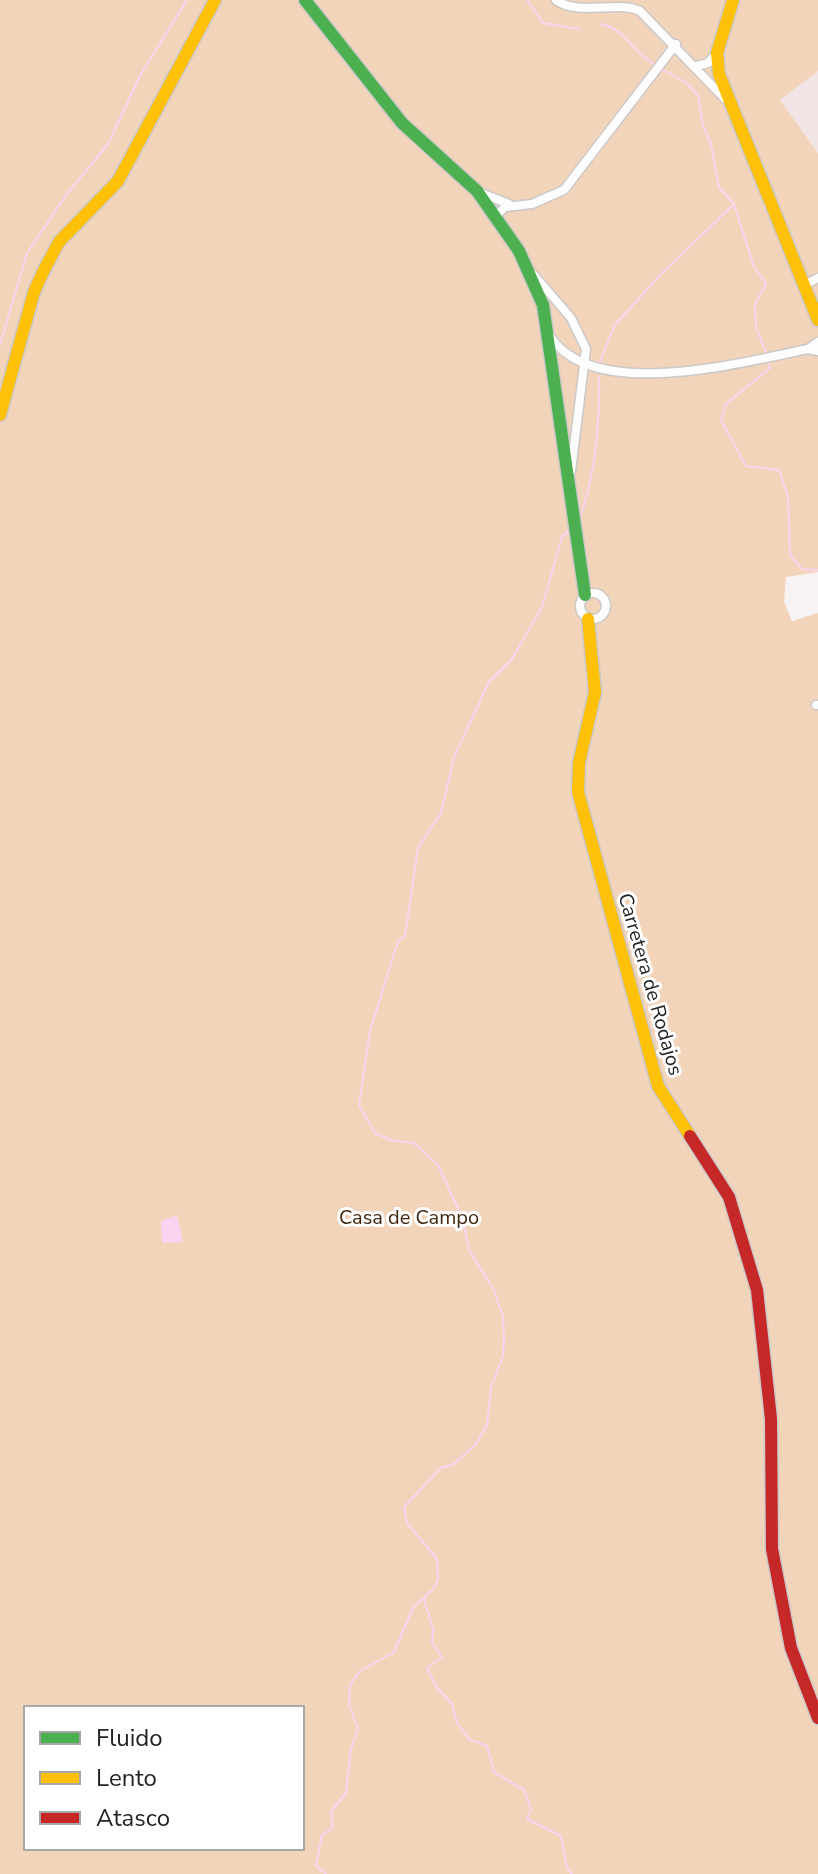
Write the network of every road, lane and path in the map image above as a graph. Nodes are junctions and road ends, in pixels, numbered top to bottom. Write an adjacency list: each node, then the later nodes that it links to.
1 (215, 0): 19 (street)
2 (305, 0): 9 (street)
3 (556, 0): 5 (street)
4 (733, 0): 6 (street)
5 (676, 44): 7 (street); 10 (street)
6 (717, 53): 7 (street); 8 (street)
7 (696, 66): 8 (street)
8 (730, 106): 14 (street)
9 (477, 191): 10 (street); 11 (street)
10 (514, 205): 11 (street)
11 (496, 216): 12 (street)
12 (529, 269): 16 (street); 18 (street)
13 (818, 278): 14 (street)
14 (804, 285): 15 (street)
15 (818, 320)
16 (545, 329): 18 (street); 20 (street)
17 (815, 348): 18 (street)
18 (586, 366): 20 (street)
19 (0, 415)
20 (569, 483): 21 (street)
21 (585, 595): 22 (street); 22 (street)
22 (588, 619): 23 (street, Carretera de Rodajos)
23 (818, 1718)

